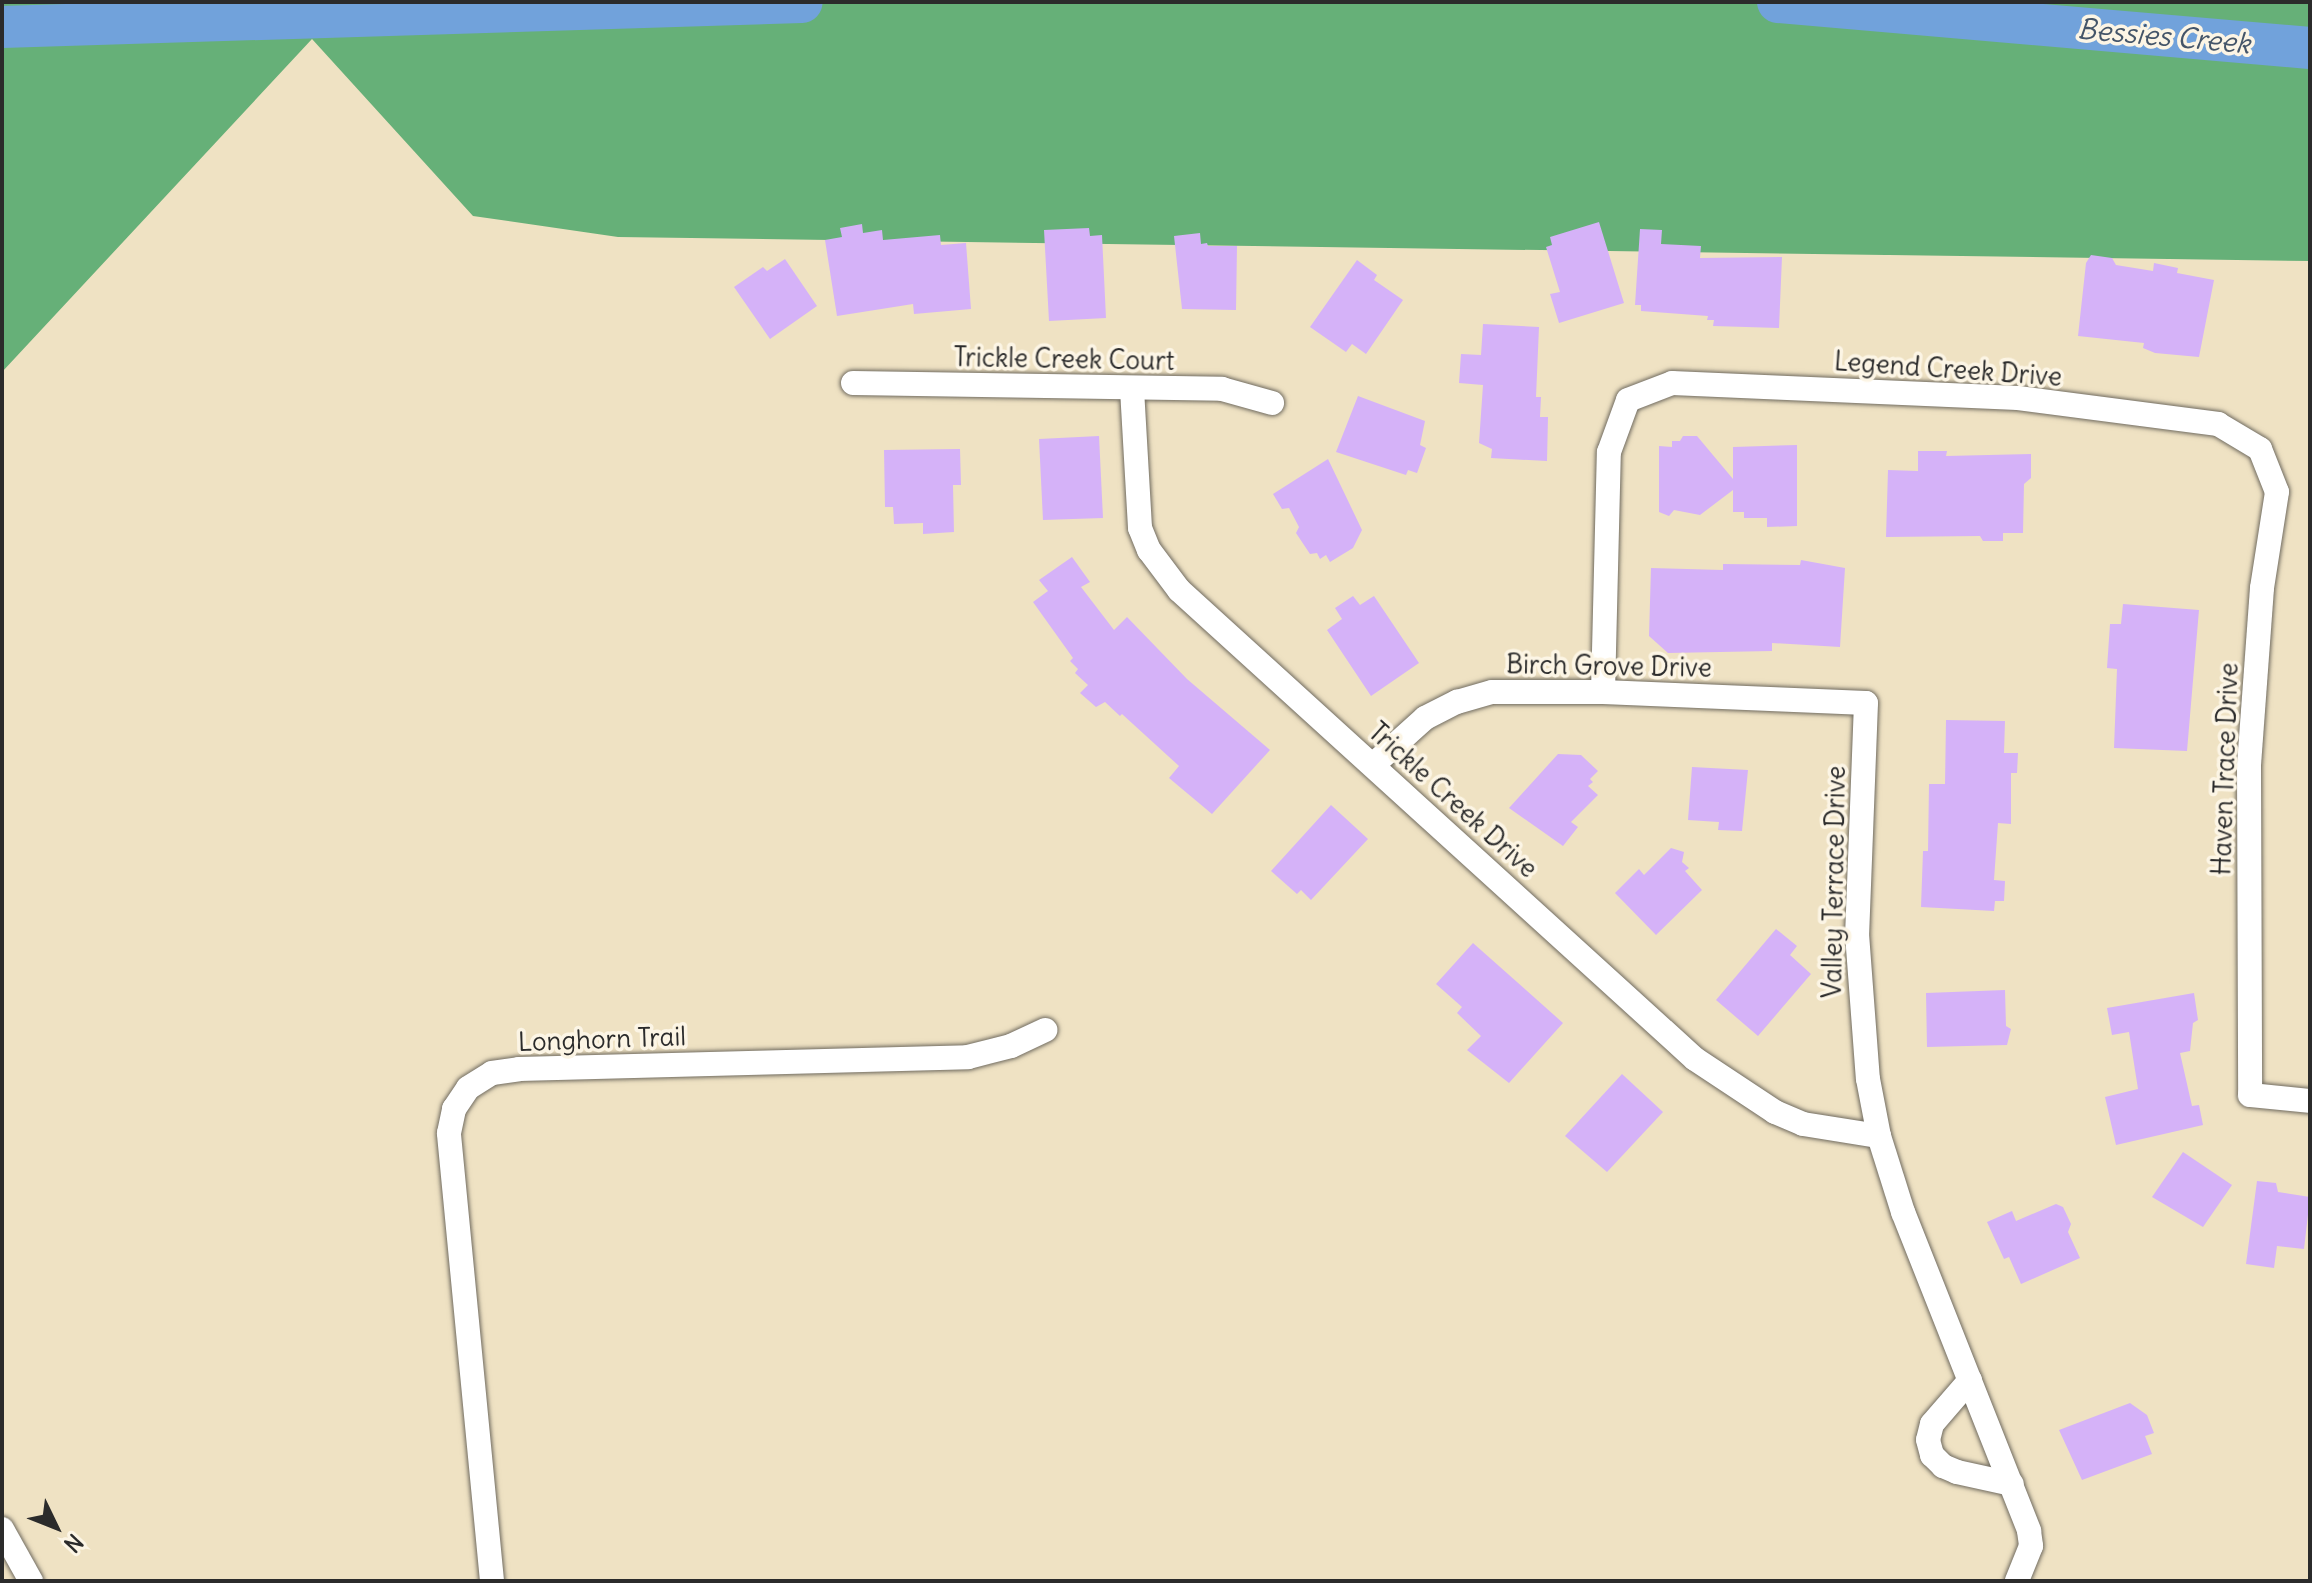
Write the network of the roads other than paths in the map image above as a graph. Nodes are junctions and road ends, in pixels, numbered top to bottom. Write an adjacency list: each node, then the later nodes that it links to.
1 (853, 383): 2 (street, Trickle Creek Court)
2 (1132, 389): 3 (street, Trickle Creek Court); 7 (street, Trickle Creek Drive)
3 (1272, 403)
4 (2260, 449): 5 (street, Legend Creek Drive); 9 (street, Haven Trace Drive)
5 (1603, 692): 6 (street, Birch Grove Drive); 7 (street, Birch Grove Drive)
6 (1866, 703): 10 (street, Valley Terrace Drive)
7 (1373, 765): 10 (street, Trickle Creek Drive)
8 (1045, 1030): 16 (street, Longhorn Trail)
9 (2310, 1101)
10 (1879, 1136): 11 (street, Valley Terrace Drive)
11 (1970, 1380): 12 (street, Valley Terrace Drive); 12 (street)
12 (2012, 1484): 14 (street, Valley Terrace Drive)
13 (2, 1529): 15 (street)
14 (2022, 1572)
15 (31, 1581)
16 (492, 1581)

